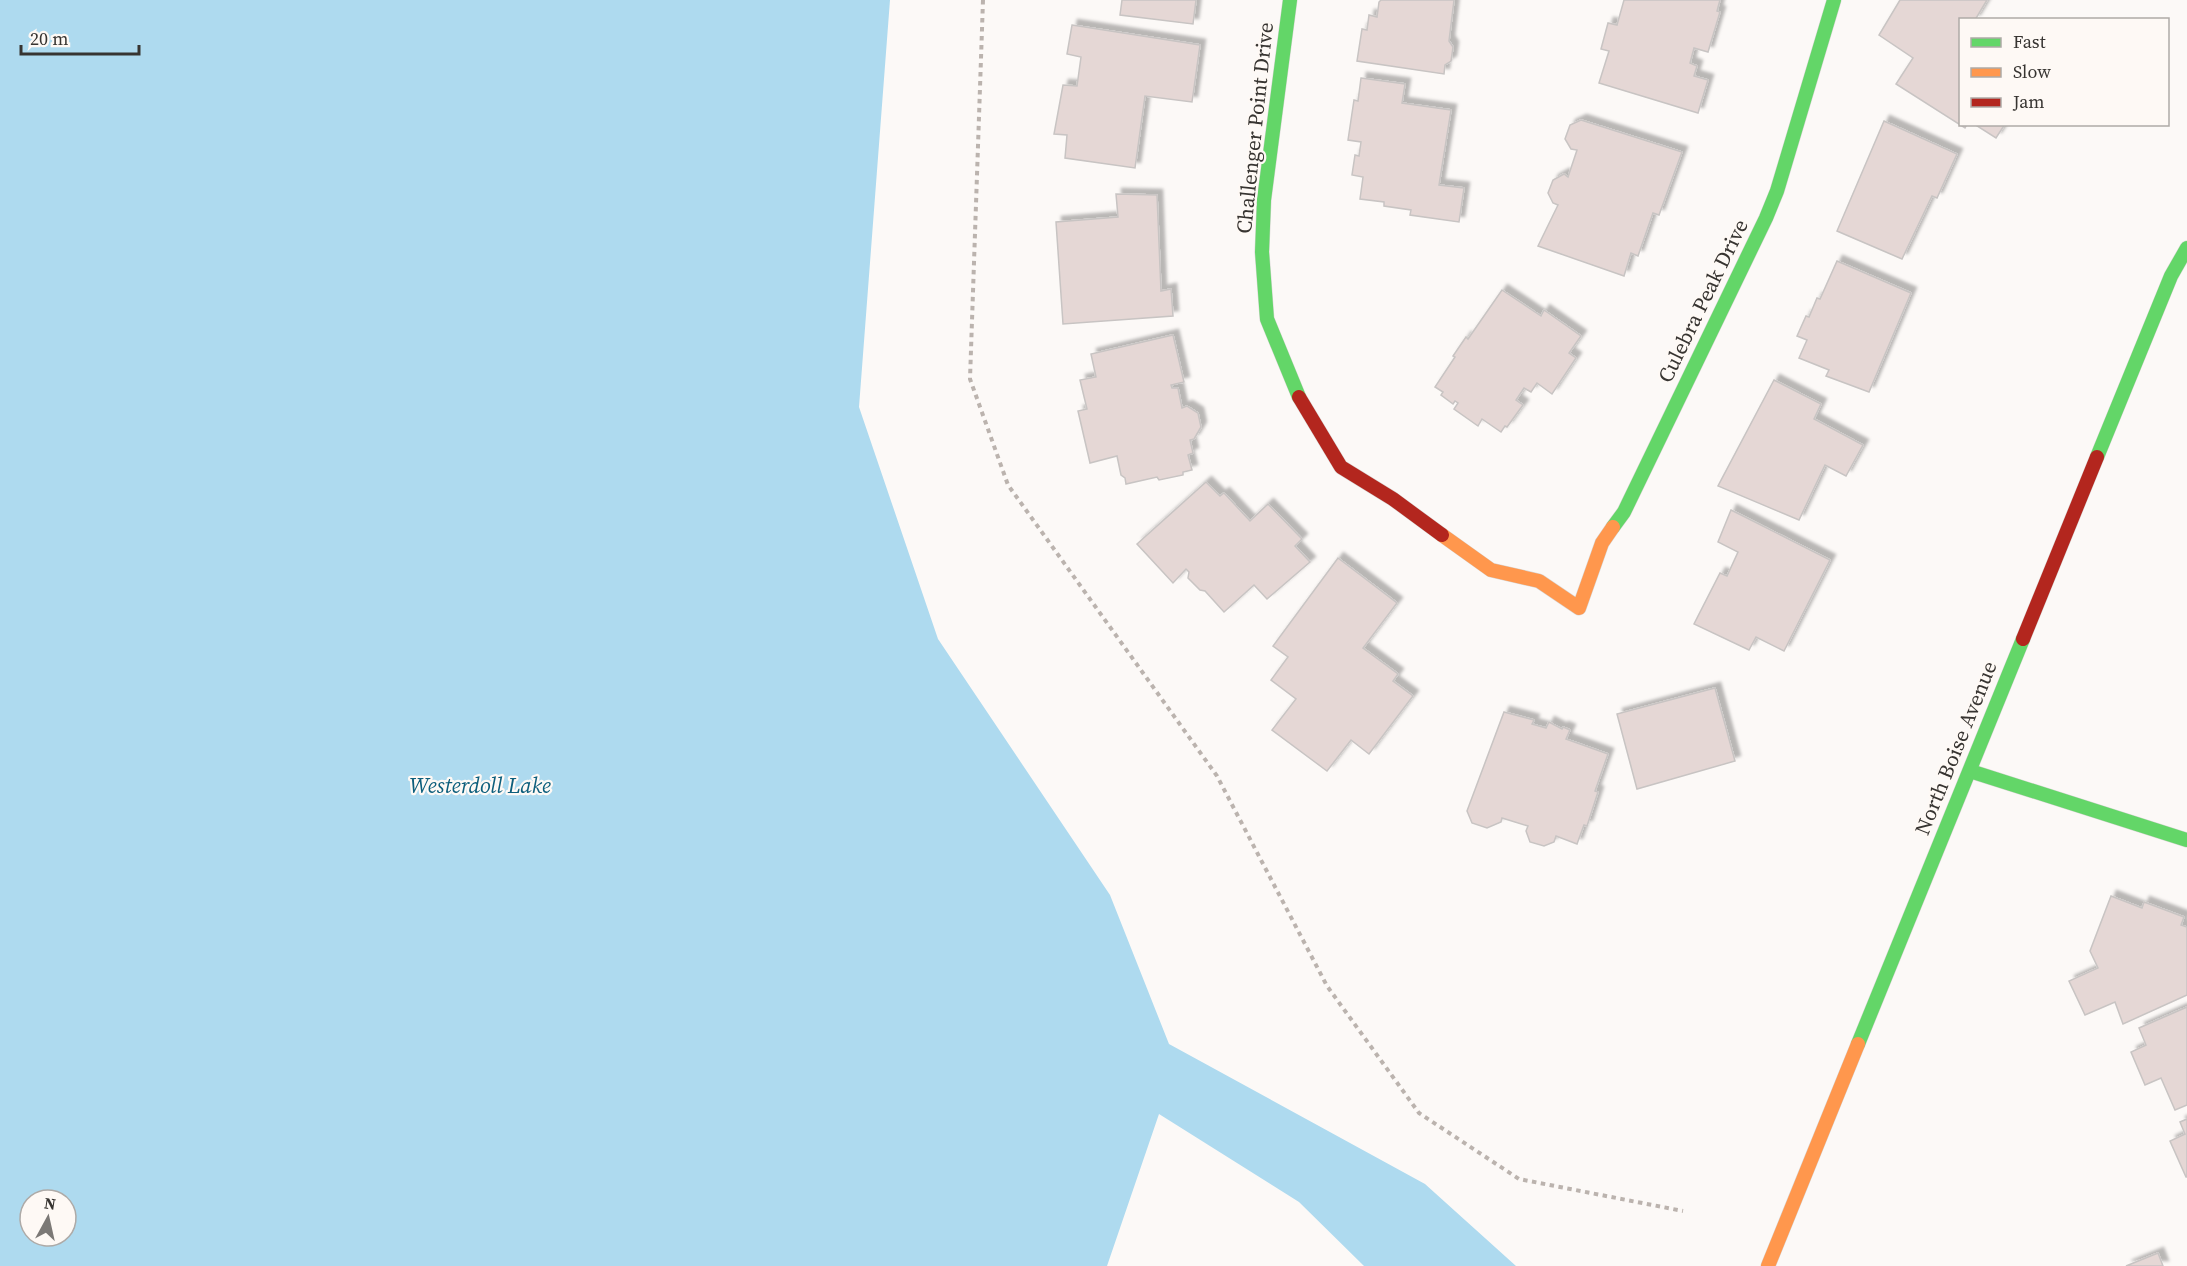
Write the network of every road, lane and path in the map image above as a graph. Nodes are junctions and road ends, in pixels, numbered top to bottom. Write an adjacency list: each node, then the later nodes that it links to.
1 (983, 0): 8 (path)
2 (1290, 0): 5 (street, Challenger Point Drive)
3 (1834, 0): 5 (street, Culebra Peak Drive)
4 (2187, 248): 6 (street, North Boise Avenue)
5 (1579, 608)
6 (1970, 771): 7 (street); 9 (street, North Boise Avenue)
7 (2187, 840)
8 (1683, 1211)
9 (1768, 1266)

